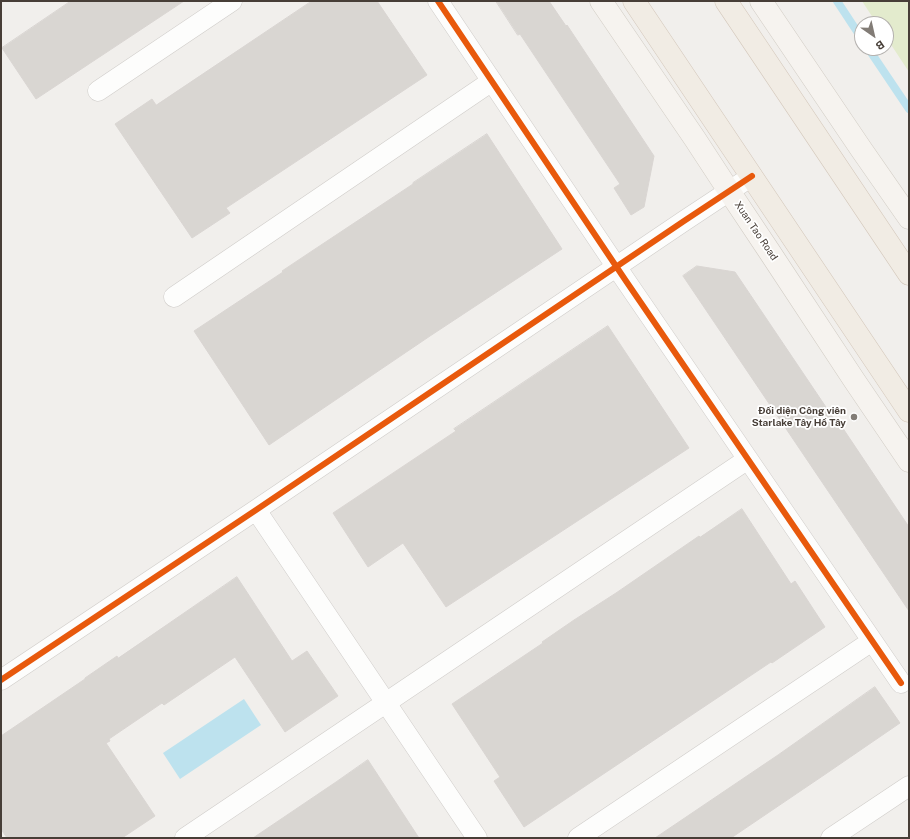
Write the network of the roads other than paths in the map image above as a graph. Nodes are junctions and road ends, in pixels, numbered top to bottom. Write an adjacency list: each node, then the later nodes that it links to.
1 (232, 1): 8 (street)
2 (438, 1): 7 (street)
3 (601, 1): 10 (main road, Xuan Tao Road)
4 (634, 1): 9 (main road)
5 (726, 1): 13 (main road)
6 (761, 1): 11 (main road)
7 (492, 81): 12 (street); 14 (street)
8 (98, 91)
9 (752, 176): 10 (street); 15 (main road)
10 (729, 192): 12 (street); 17 (main road, Xuan Tao Road)
11 (909, 218)
12 (616, 267): 16 (street); 18 (street)
13 (909, 274)
14 (174, 297)
15 (909, 411)
16 (748, 460): 19 (street); 22 (street)
17 (909, 461)
18 (256, 510): 20 (street); 22 (street)
19 (872, 641): 21 (street); 26 (street)
20 (1, 680)
21 (901, 683)
22 (385, 703): 24 (street); 25 (street)
23 (909, 786): 27 (street)
24 (185, 838)
25 (477, 838)
26 (578, 838)
27 (832, 838)

